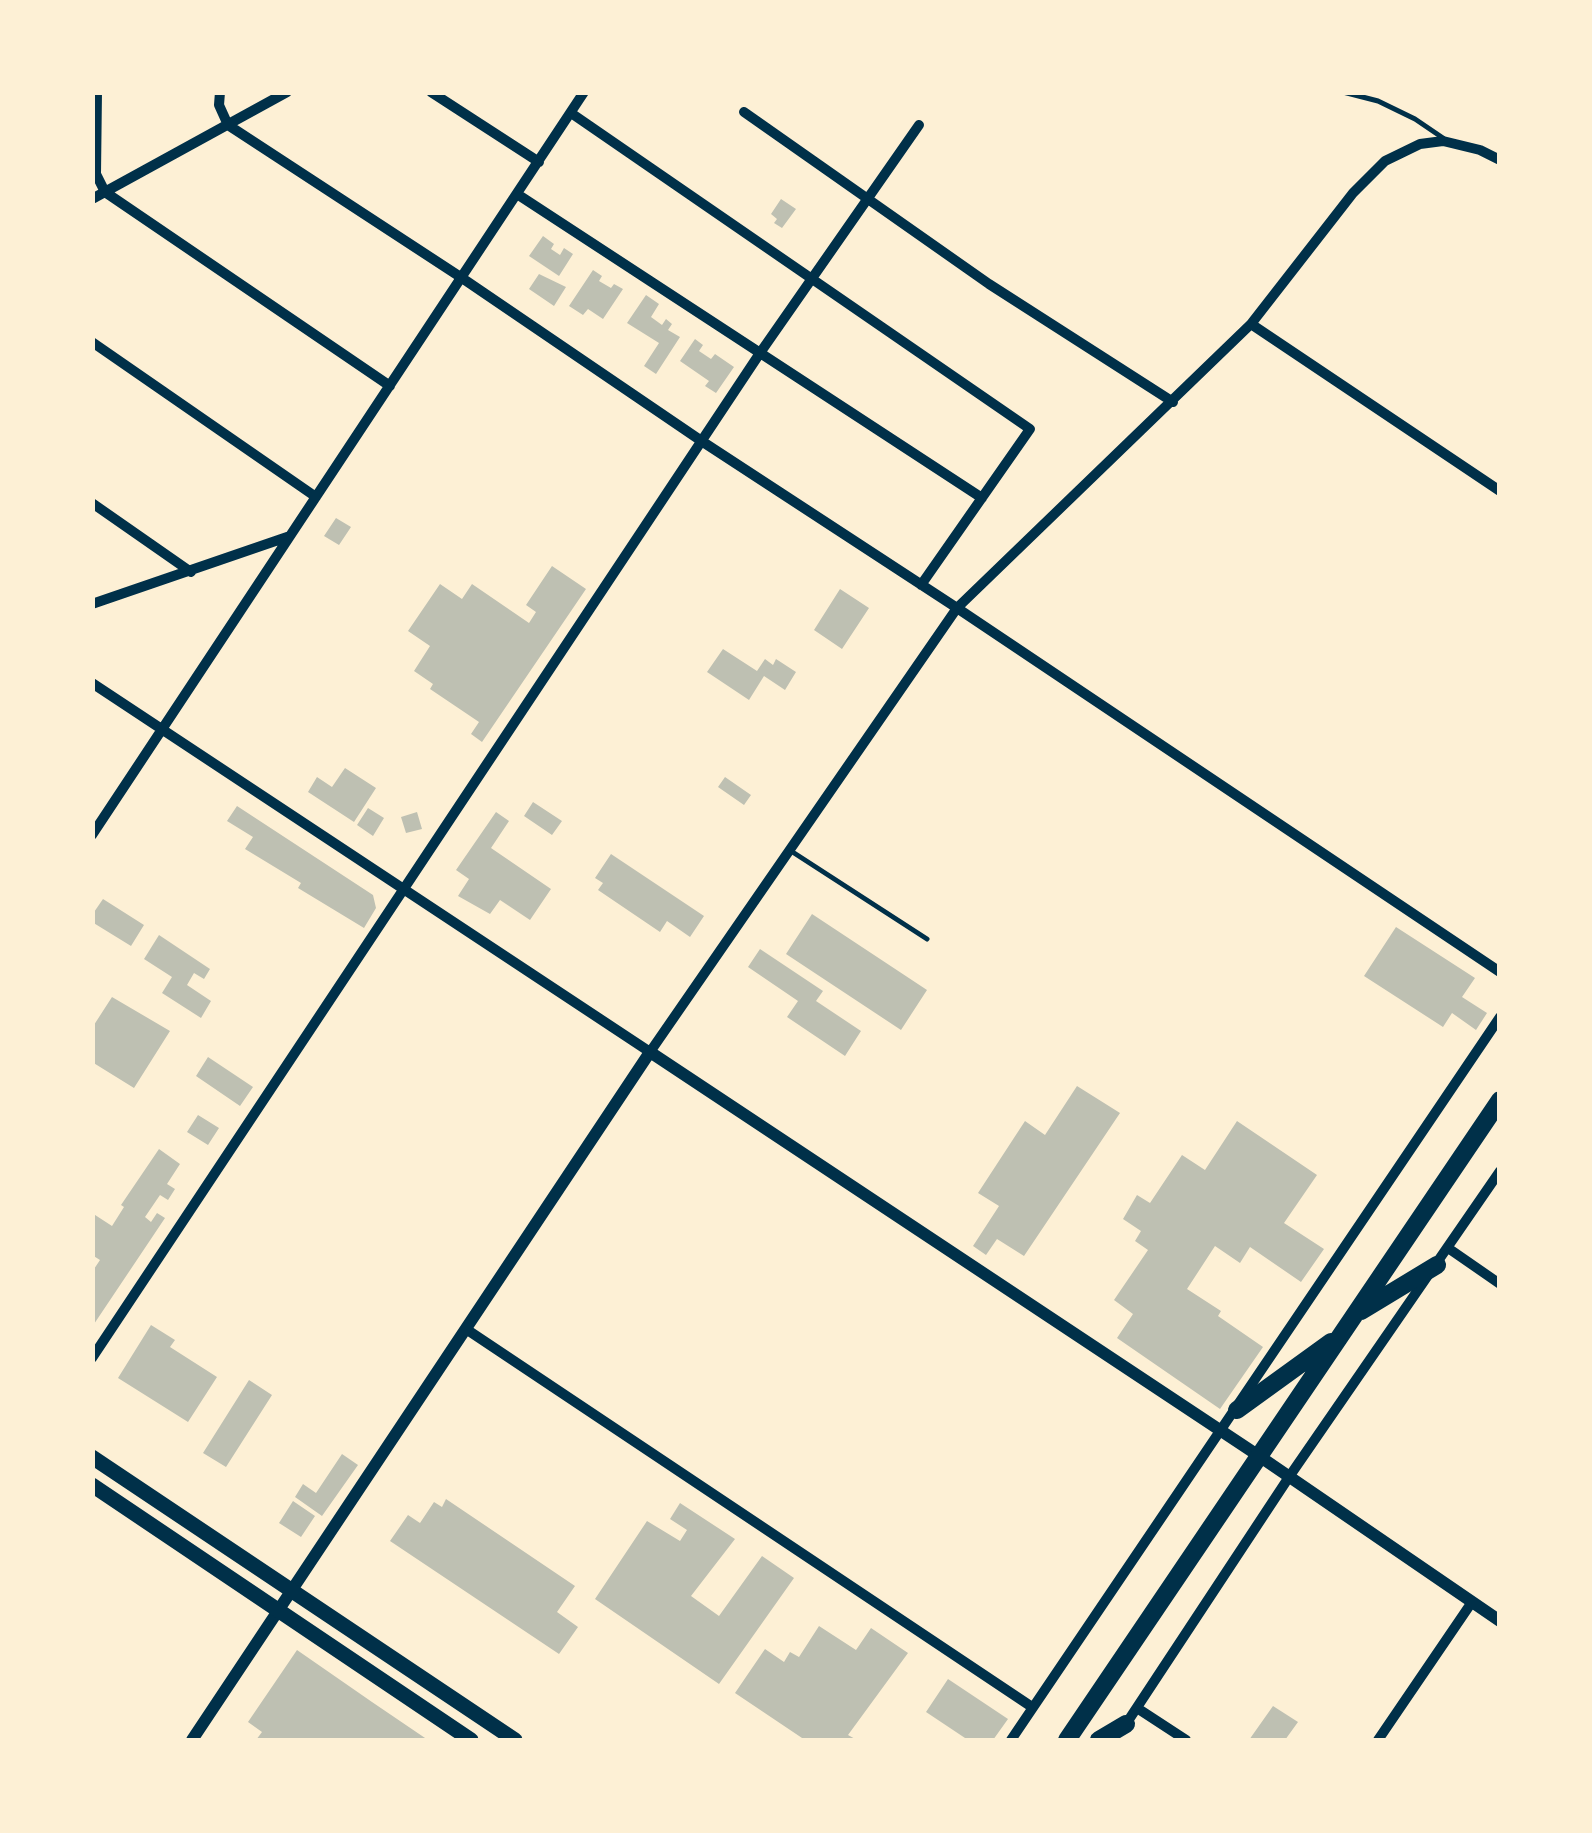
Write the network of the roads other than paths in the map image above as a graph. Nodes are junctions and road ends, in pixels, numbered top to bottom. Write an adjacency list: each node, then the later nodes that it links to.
1 (97, 92): 14 (street)
2 (220, 92): 9 (street)
3 (286, 92): 9 (street)
4 (431, 92): 13 (street)
5 (584, 92): 8 (street)
6 (1343, 92): 11 (lane)
7 (744, 112): 17 (street)
8 (571, 113): 13 (street); 19 (street)
9 (228, 125): 14 (street); 18 (street)
10 (919, 125): 17 (street)
11 (1450, 143): 12 (street); 20 (street)
12 (1500, 160)
13 (538, 162): 15 (street)
14 (106, 192): 16 (street); 23 (street)
15 (517, 194): 18 (street); 22 (street)
16 (92, 199)
17 (869, 199): 19 (street); 24 (street)
18 (462, 278): 23 (street); 25 (street)
19 (812, 279): 22 (street); 28 (street)
20 (1251, 324): 24 (street); 26 (street)
21 (92, 342): 27 (street)
22 (760, 353): 25 (street); 28 (street)
23 (390, 386): 27 (street)
24 (1172, 402): 34 (street)
25 (702, 442): 32 (street); 39 (street)
26 (1500, 491)
27 (316, 498): 30 (street)
28 (982, 498): 32 (street)
29 (92, 504): 31 (street)
30 (290, 536): 31 (street); 36 (street)
31 (192, 572): 33 (street)
32 (920, 585): 34 (street)
33 (92, 604)
34 (957, 608): 38 (street); 41 (street)
35 (92, 682): 36 (street)
36 (162, 730): 37 (street); 39 (street)
37 (92, 835)
38 (790, 850): 40 (lane); 43 (street)
39 (403, 889): 43 (street); 52 (street)
40 (926, 939)
41 (1500, 972)
42 (1500, 1017): 53 (street)
43 (650, 1052): 50 (street); 54 (street)
44 (1500, 1100): 49 (highway)
45 (1500, 1171): 46 (street)
46 (1448, 1248): 47 (street); 48 (street)
47 (1437, 1265): 49 (highway); 57 (street)
48 (1500, 1284)
49 (1356, 1314): 51 (highway)
50 (466, 1330): 59 (street); 63 (street)
51 (1343, 1333): 53 (highway); 55 (highway)
52 (92, 1358)
53 (1237, 1410): 54 (street)
54 (1222, 1432): 55 (street); 63 (street)
55 (1259, 1456): 57 (street); 70 (highway)
56 (92, 1457): 59 (main road)
57 (1289, 1477): 60 (street); 64 (street)
58 (92, 1485): 61 (main road)
59 (292, 1590): 61 (street); 65 (main road)
60 (1472, 1602): 62 (street); 74 (street)
61 (279, 1610): 66 (street); 67 (main road)
62 (1500, 1621)
63 (1032, 1707): 69 (street)
64 (1132, 1716): 71 (highway); 72 (street); 73 (street)
65 (494, 1734): 68 (main road)
66 (192, 1740)
67 (471, 1740)
68 (515, 1740)
69 (1010, 1740)
70 (1068, 1740)
71 (1100, 1740)
72 (1115, 1740)
73 (1186, 1740)
74 (1378, 1740)

